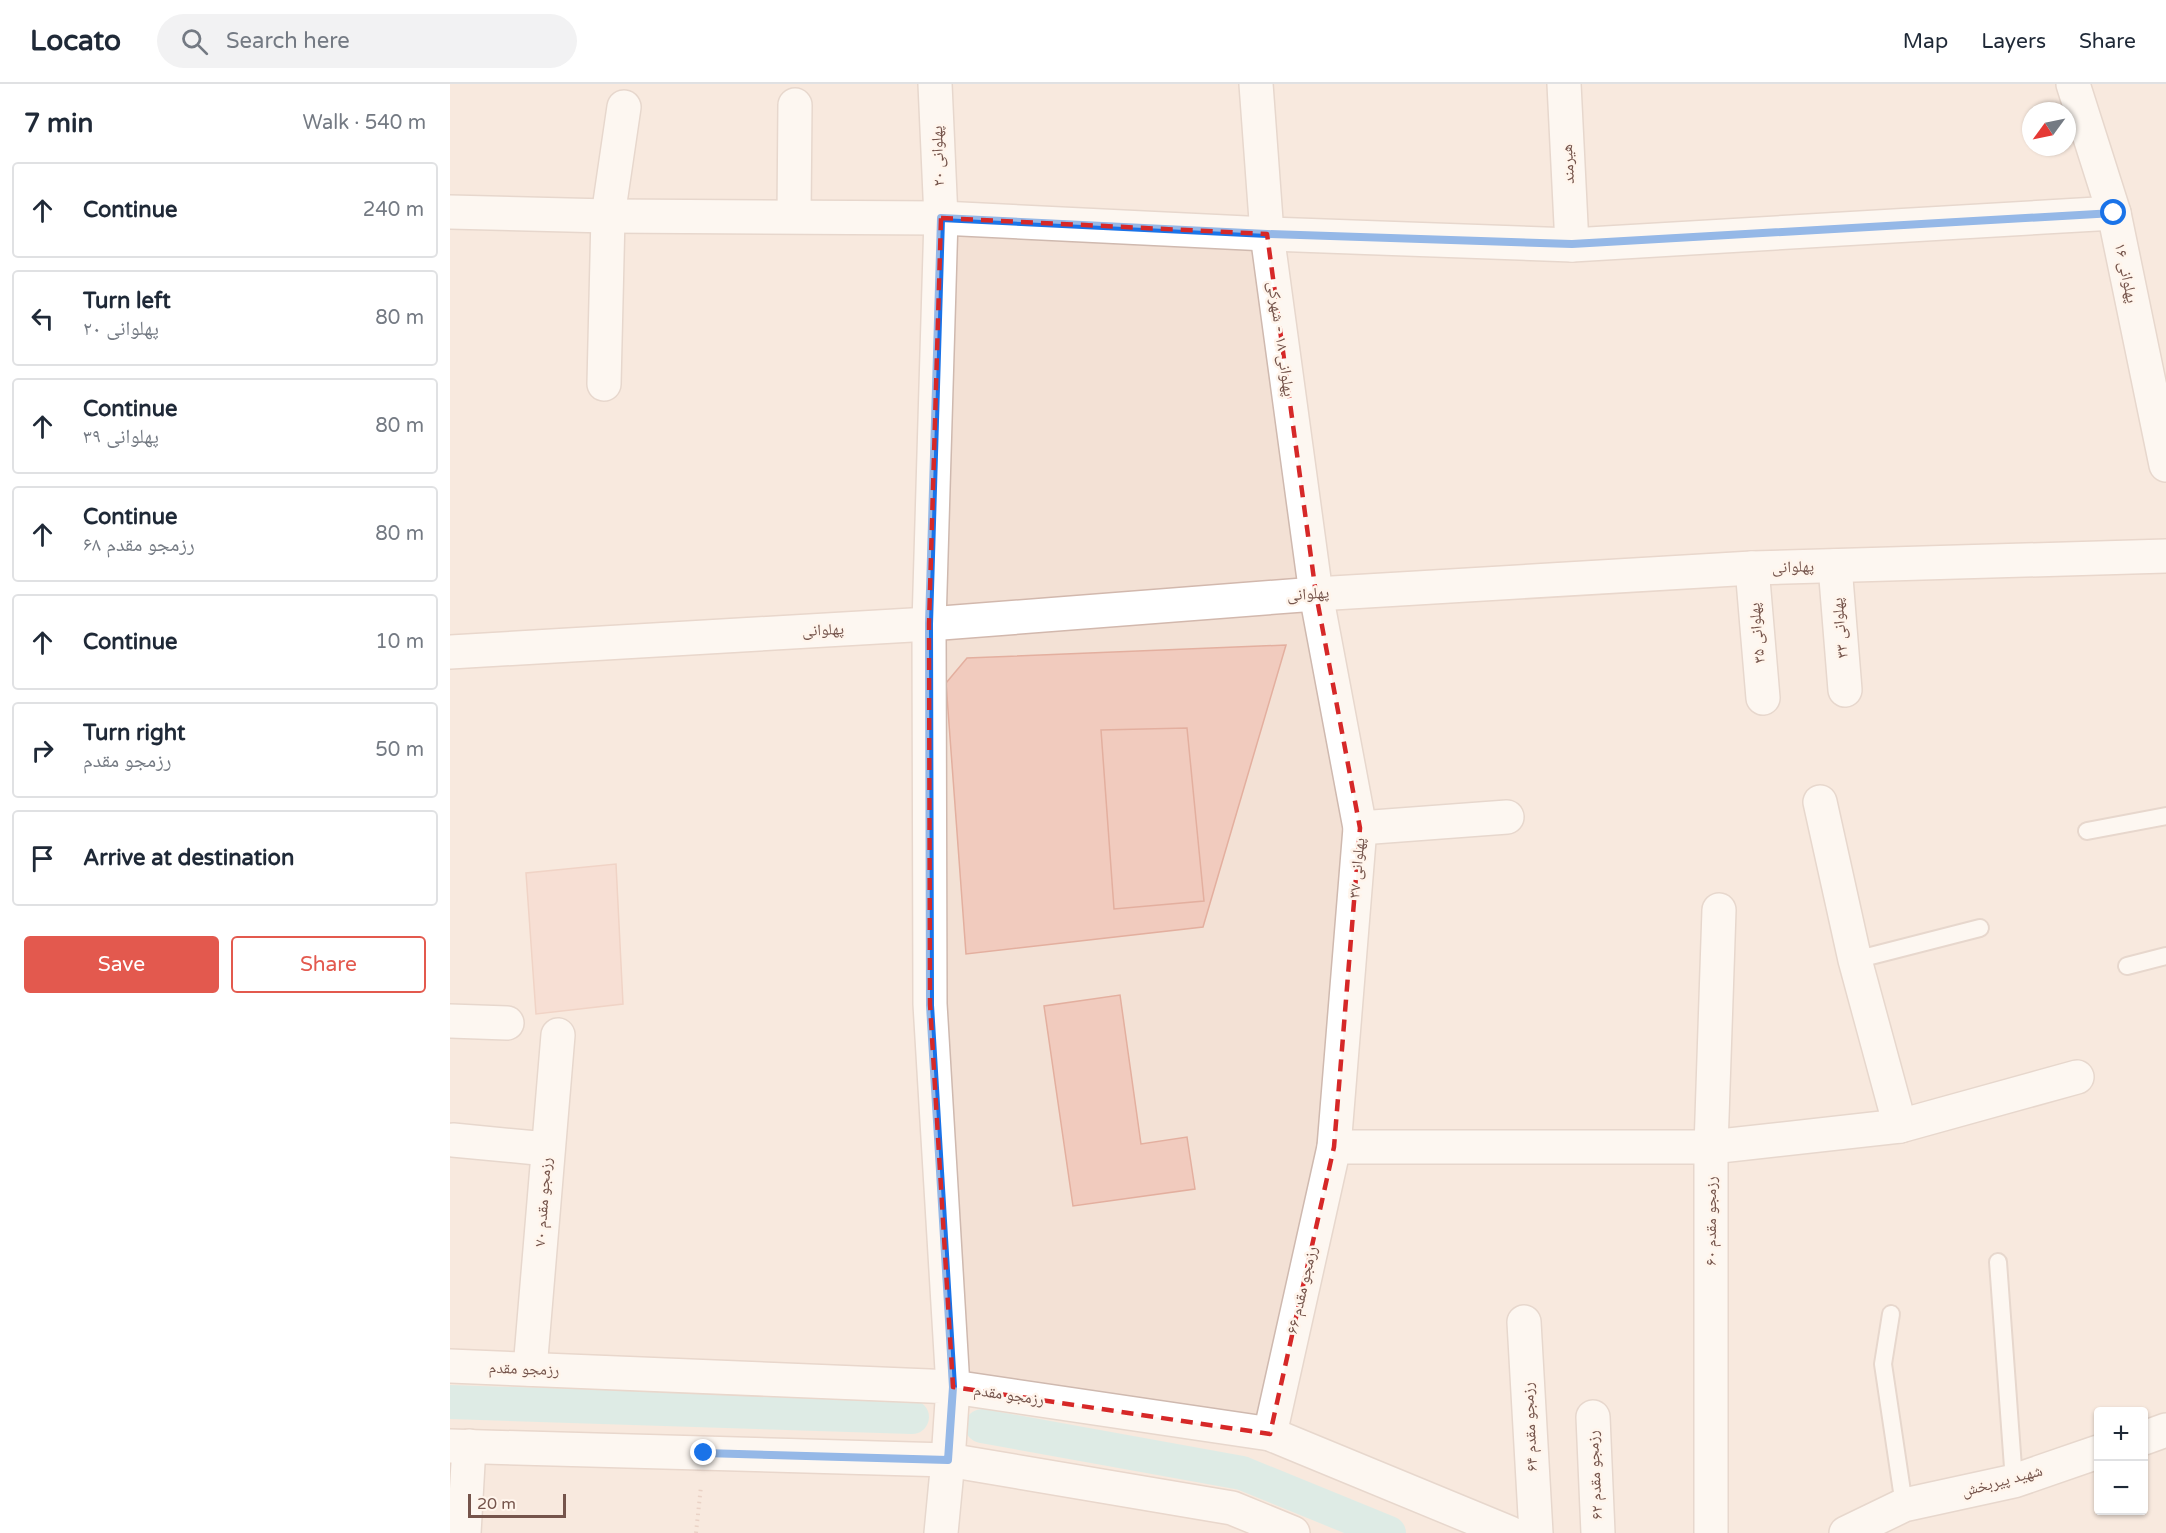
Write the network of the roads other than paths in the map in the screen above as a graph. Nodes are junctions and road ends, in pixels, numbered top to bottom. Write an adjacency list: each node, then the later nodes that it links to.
1 (935, 84): 11 (street, پهلوانی ۲۰)
2 (1256, 84): 12 (street, پهلوانی ۱۸ - شهرکی)
3 (1564, 84): 13 (street, هیرمند)
4 (2073, 84): 8 (street, پهلوانی ۱۶)
5 (795, 105): 10 (street)
6 (624, 107): 9 (street)
7 (450, 212): 9 (street)
8 (2114, 213): 13 (street); 15 (street, پهلوانی ۱۶)
9 (608, 216): 10 (street); 14 (street)
10 (794, 216): 11 (street)
11 (941, 218): 12 (street); 20 (street, پهلوانی ۲۰)
12 (1267, 234): 13 (street); 19 (street, پهلوانی ۱۸ - شهرکی)
13 (1572, 244)
14 (604, 384)
15 (2166, 465)
16 (2166, 556): 17 (street, پهلوانی)
17 (1835, 566): 18 (street, پهلوانی); 22 (street, پهلوانی ۳۳)
18 (1752, 568): 19 (street, پهلوانی); 23 (street, پهلوانی ۳۵)
19 (1316, 594): 20 (street, پهلوانی); 27 (street, پهلوانی ۳۷)
20 (929, 624): 21 (street, پهلوانی); 48 (street, پهلوانی ۲۰)
21 (450, 652)
22 (1845, 690)
23 (1763, 698)
24 (1820, 802): 32 (street)
25 (2166, 816): 28 (lane)
26 (1507, 817): 27 (street)
27 (1360, 828): 40 (street, پهلوانی ۳۷)
28 (2087, 831)
29 (1719, 910): 41 (street, رزمجو مقدم ۶۰)
30 (1980, 928): 32 (lane)
31 (2166, 956): 33 (lane)
32 (1855, 960): 38 (street)
33 (2127, 966)
34 (450, 1021): 35 (street)
35 (507, 1023)
36 (558, 1035): 42 (street, رزمجو مقدم ۷۰)
37 (2077, 1077): 38 (street)
38 (1900, 1126): 41 (street)
39 (453, 1140): 42 (street)
40 (1334, 1147): 41 (street); 51 (street, رزمجو مقدم ۶۶)
41 (1711, 1147): 64 (street, رزمجو مقدم ۶۰)
42 (547, 1149): 47 (street, رزمجو مقدم ۷۰)
43 (1998, 1262): 56 (lane)
44 (1891, 1314): 57 (lane)
45 (1524, 1322): 62 (street, رزمجو مقدم ۶۴)
46 (450, 1366): 47 (street, رزمجو مقدم)
47 (530, 1369): 48 (street, رزمجو مقدم)
48 (953, 1387): 51 (street, رزمجو مقدم); 55 (street, پهلوانی ۲۰)
49 (1593, 1417): 63 (street, رزمجو مقدم ۶۲)
50 (2166, 1430): 52 (street)
51 (1270, 1434): 61 (street, رزمجو مقدم)
52 (2148, 1437)
53 (459, 1446): 55 (street); 58 (street)
54 (2094, 1453): 56 (street, شهید پیربخش)
55 (948, 1460): 59 (street, پهلوانی ۲۰); 60 (street)
56 (2013, 1481): 57 (street, شهید پیربخش)
57 (1904, 1505): 65 (street, شهید پیربخش)
58 (464, 1533)
59 (941, 1533)
60 (1293, 1533)
61 (1510, 1533)
62 (1536, 1533)
63 (1598, 1533)
64 (1711, 1533)
65 (1846, 1533)

